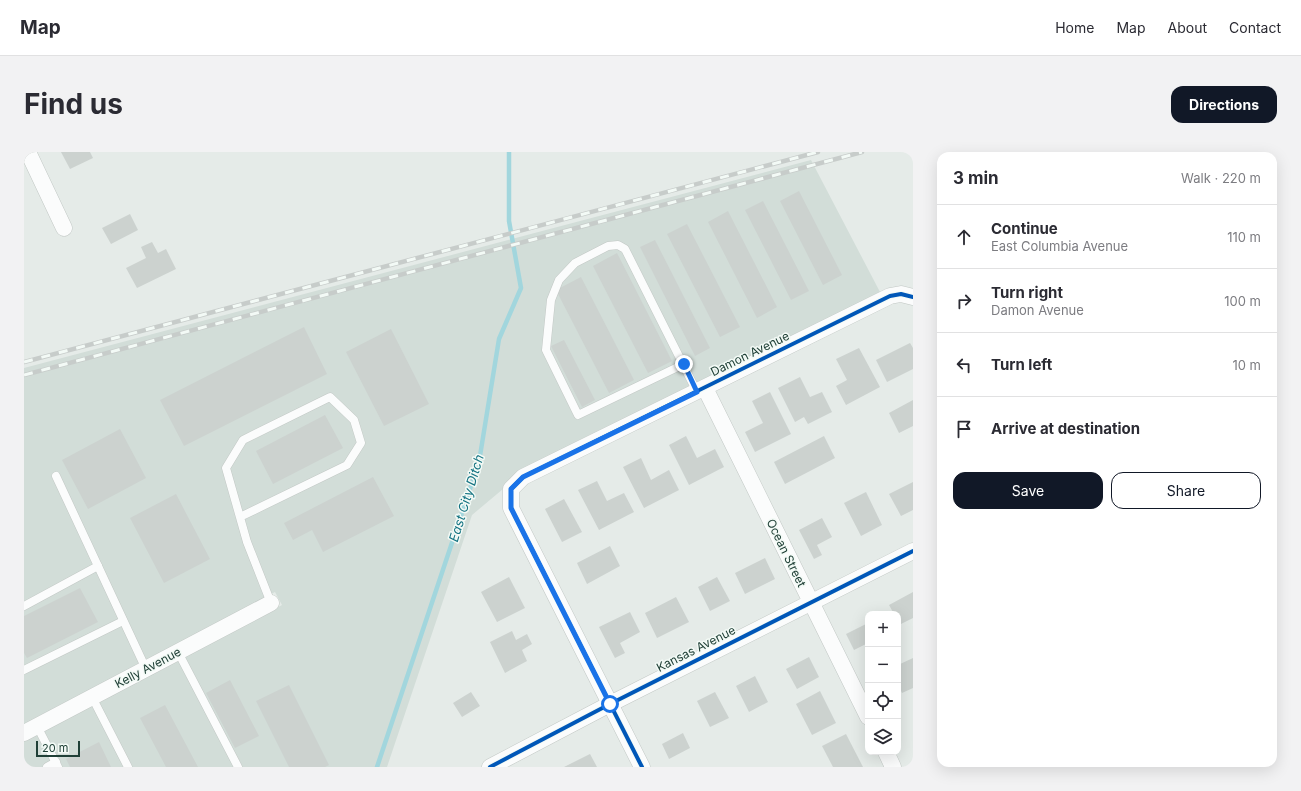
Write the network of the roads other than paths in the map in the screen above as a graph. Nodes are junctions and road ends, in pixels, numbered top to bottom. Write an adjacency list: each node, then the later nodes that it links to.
1 (28, 152): 2 (street)
2 (64, 228)
3 (913, 297): 5 (street, Damon Avenue)
4 (684, 364): 4 (lane); 5 (lane)
5 (701, 390): 11 (street, Ocean Street); 18 (street, Damon Avenue)
6 (56, 476): 9 (lane)
7 (240, 517): 7 (lane); 10 (lane)
8 (913, 551): 11 (street, Kansas Avenue)
9 (98, 566): 12 (lane); 13 (lane)
10 (272, 603): 14 (street, Kelly Avenue)
11 (811, 603): 18 (street, Kansas Avenue); 19 (street, Ocean Street)
12 (24, 606)
13 (124, 621): 15 (lane); 16 (lane)
14 (178, 652): 15 (street, Kelly Avenue); 25 (lane)
15 (146, 669): 17 (street, Kelly Avenue)
16 (24, 670)
17 (92, 697): 20 (street, Kelly Avenue); 24 (lane)
18 (610, 704): 26 (street, Kansas Avenue); 27 (street)
19 (865, 711)
20 (30, 729): 22 (lane)
21 (887, 755): 28 (street)
22 (57, 765): 23 (lane)
23 (47, 767)
24 (128, 767)
25 (238, 767)
26 (490, 767)
27 (642, 767)
28 (893, 767)

